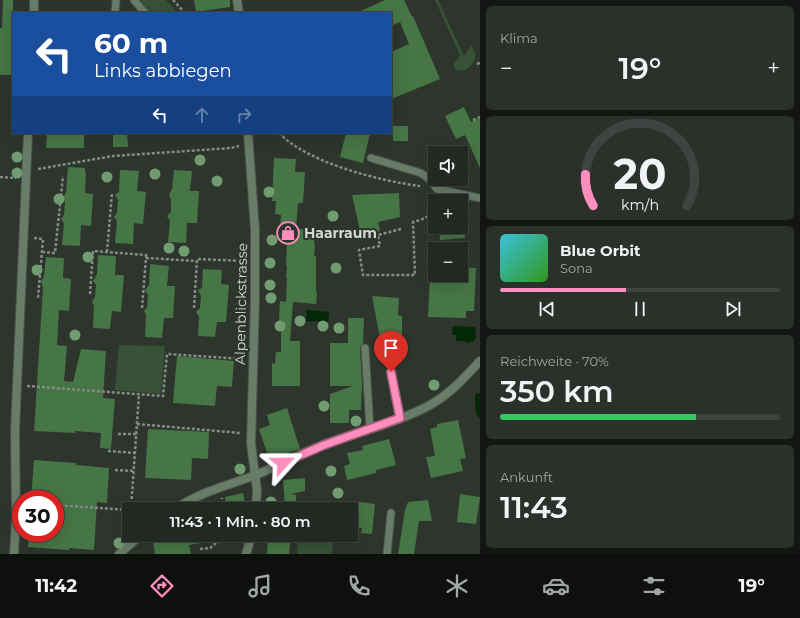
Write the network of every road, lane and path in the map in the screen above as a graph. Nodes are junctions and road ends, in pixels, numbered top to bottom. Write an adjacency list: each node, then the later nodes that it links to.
1 (34, 0): 6 (street)
2 (116, 0): 7 (lane)
3 (134, 0): 8 (lane)
4 (173, 0): 9 (path)
5 (238, 0): 10 (street)
6 (34, 12)
7 (115, 12)
8 (144, 12)
9 (184, 12)
10 (239, 12)
11 (480, 117): 12 (path)
12 (473, 120)
13 (28, 134): 18 (street)
14 (248, 134): 29 (street, Alpenblickstrasse)
15 (280, 134): 20 (path)
16 (241, 146): 18 (path)
17 (371, 158): 20 (lane)
18 (27, 170): 38 (street)
19 (63, 176): 25 (path)
20 (437, 189): 22 (lane); 23 (path)
21 (112, 193): 26 (path)
22 (480, 198)
23 (401, 229)
24 (36, 239): 25 (path)
25 (42, 252): 31 (path)
26 (108, 252): 27 (path); 30 (path)
27 (146, 258): 28 (path); 32 (path)
28 (197, 261): 29 (path); 33 (path)
29 (255, 262): 45 (street, Alpenblickstrasse)
30 (90, 294)
31 (38, 298)
32 (142, 308)
33 (194, 308)
34 (365, 348): 42 (lane)
35 (480, 361): 40 (street)
36 (244, 364): 39 (path)
37 (391, 372): 40 (lane)
38 (17, 385): 39 (path); 61 (street)
39 (139, 394): 41 (path)
40 (400, 418): 42 (street)
41 (137, 424): 44 (path); 45 (path)
42 (370, 429): 50 (street)
43 (118, 434): 44 (path)
44 (136, 434): 47 (path)
45 (251, 434): 50 (street, Alpenblickstrasse)
46 (108, 451): 47 (path)
47 (135, 453): 49 (path)
48 (115, 470): 49 (path)
49 (134, 471): 51 (path)
50 (256, 475): 52 (street); 53 (street, Alpenblickstrasse)
51 (131, 502)
52 (188, 502)
53 (256, 502)
54 (64, 506): 55 (path)
55 (122, 509)
56 (391, 513): 64 (lane)
57 (133, 542): 62 (street)
58 (216, 542): 60 (path)
59 (250, 542): 63 (street)
60 (200, 549)
61 (14, 554)
62 (119, 554)
63 (246, 554)
64 (386, 554)

